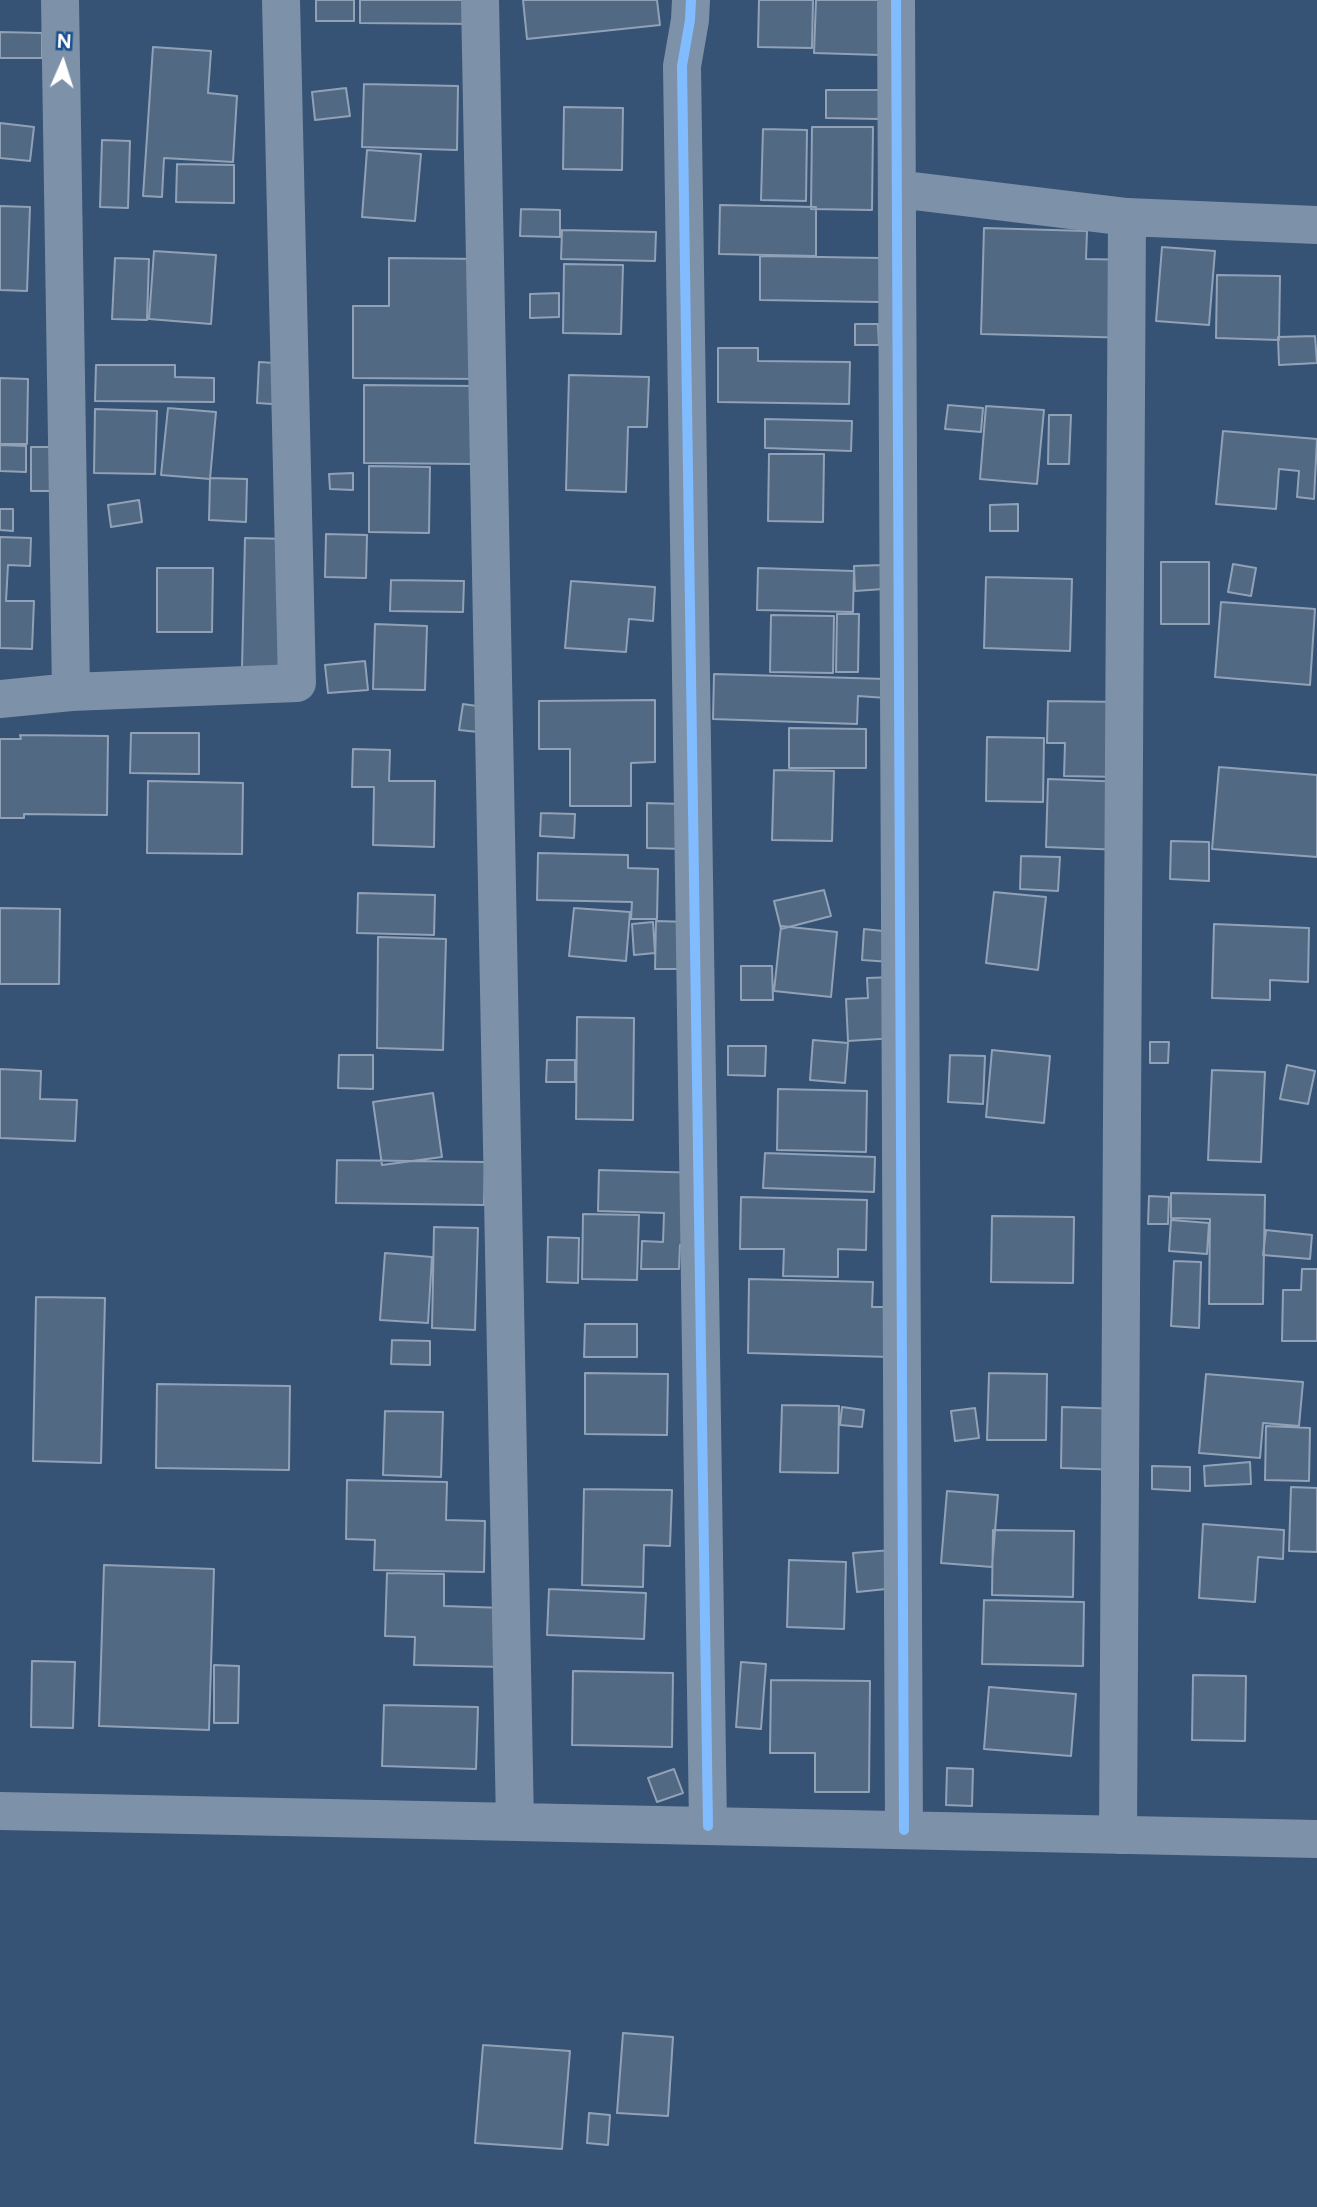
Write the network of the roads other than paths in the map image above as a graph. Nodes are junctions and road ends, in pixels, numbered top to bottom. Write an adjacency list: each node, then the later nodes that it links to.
1 (60, 0): 9 (street)
2 (281, 0): 9 (street)
3 (480, 0): 12 (street)
4 (691, 0): 13 (street)
5 (896, 0): 6 (street)
6 (897, 189): 7 (street); 14 (street)
7 (1127, 217): 8 (street); 15 (street)
8 (1317, 225)
9 (71, 692): 10 (street)
10 (0, 699)
11 (0, 1811): 12 (street)
12 (515, 1822): 13 (street)
13 (708, 1826): 14 (street)
14 (904, 1830): 15 (street)
15 (1118, 1835): 16 (street)
16 (1317, 1839)

